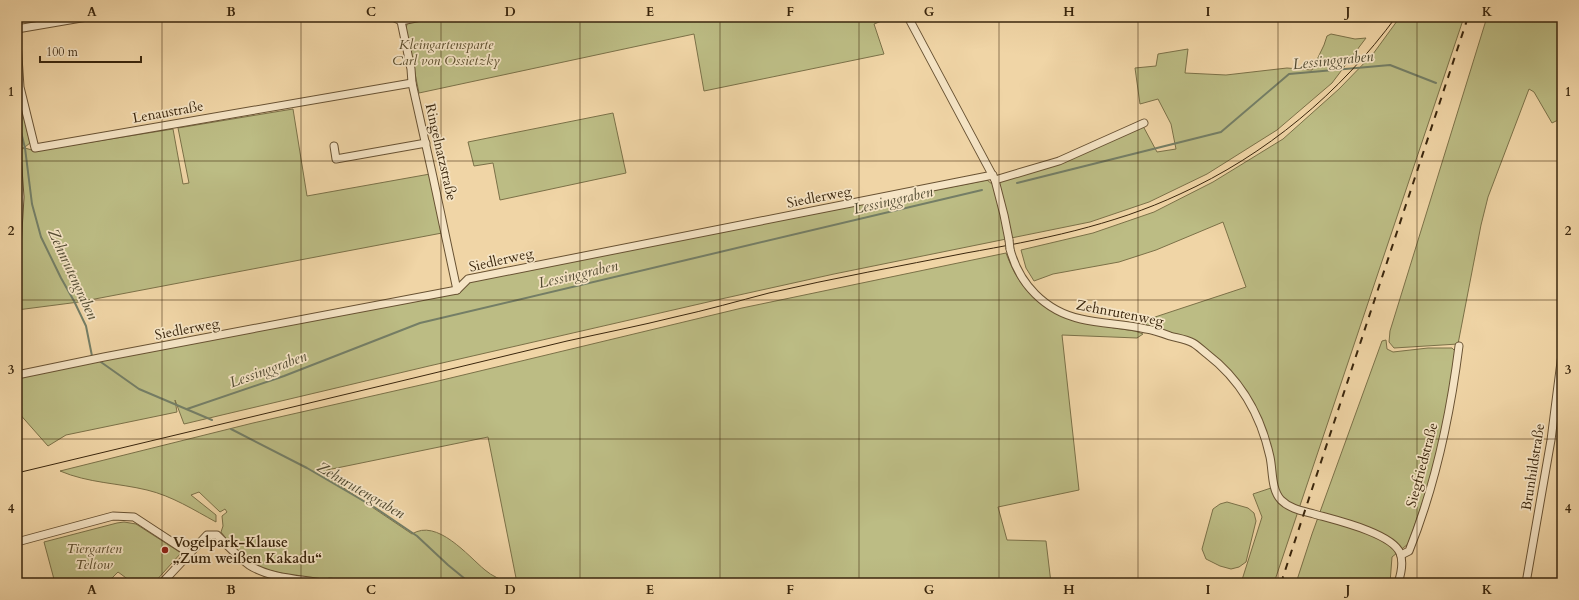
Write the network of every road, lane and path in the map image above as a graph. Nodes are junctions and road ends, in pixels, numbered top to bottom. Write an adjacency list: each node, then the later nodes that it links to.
1 (87, 17): 6 (street)
2 (393, 17): 5 (street)
3 (421, 17): 5 (street)
4 (908, 17): 13 (street, Zehnrutenweg)
5 (401, 20): 8 (street, Ringelnatzstraße)
6 (17, 29)
7 (17, 42): 8 (street, Lenaustraße)
8 (412, 83): 10 (street, Ringelnatzstraße)
9 (1144, 123): 13 (street, Siedlerweg)
10 (426, 143): 11 (street); 15 (street, Ringelnatzstraße)
11 (334, 146)
12 (17, 155): 14 (street)
13 (994, 178): 15 (street, Siedlerweg); 21 (street, Zehnrutenweg, bridge)
14 (17, 248)
15 (457, 290): 18 (street, Siedlerweg)
16 (1459, 346): 21 (street, Siegfriedstraße)
17 (1562, 355): 25 (street, Brunhildstraße)
18 (17, 375)
19 (17, 542): 20 (street)
20 (189, 553): 22 (street); 23 (street)
21 (1401, 555): 24 (street)
22 (162, 583)
23 (322, 583)
24 (1398, 583)
25 (1526, 583)

